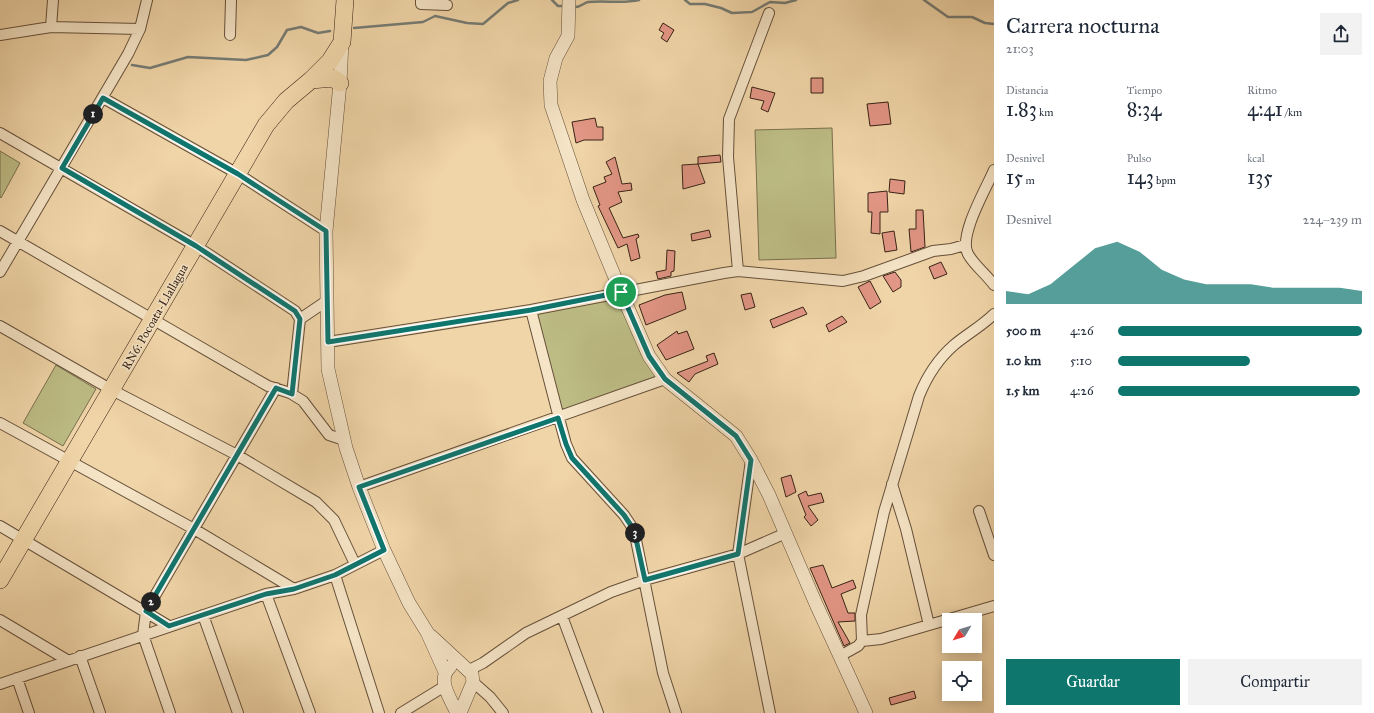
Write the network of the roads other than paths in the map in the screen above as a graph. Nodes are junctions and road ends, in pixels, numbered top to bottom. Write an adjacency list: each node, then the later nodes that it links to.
1 (53, 0): 9 (street)
2 (147, 0): 10 (street)
3 (231, 0): 12 (street)
4 (345, 0): 13 (highway, RN6: Pocoata-Llallagua)
5 (421, 0): 7 (street)
6 (569, 0): 29 (street)
7 (448, 5)
8 (769, 13): 26 (street)
9 (51, 27): 10 (street); 11 (street)
10 (140, 29): 16 (street)
11 (0, 35)
12 (230, 35)
13 (342, 42): 14 (highway, RN6: Pocoata-Llallagua); 15 (street)
14 (311, 80): 15 (highway); 20 (highway, RN6: Pocoata-Llallagua)
15 (340, 82): 22 (street)
16 (103, 98): 18 (street); 20 (street)
17 (0, 133): 18 (street)
18 (62, 168): 23 (street); 25 (street)
19 (994, 170): 24 (street)
20 (238, 174): 22 (street); 25 (highway, RN6: Pocoata-Llallagua)
21 (0, 231): 23 (street)
22 (326, 231): 30 (street)
23 (18, 241): 27 (street); 33 (street)
24 (965, 245): 26 (street); 28 (street)
25 (196, 246): 33 (highway, RN6: Pocoata-Llallagua); 34 (street)
26 (738, 271): 29 (street)
27 (0, 272)
28 (994, 285)
29 (621, 292): 31 (street); 37 (street)
30 (328, 300): 34 (street); 36 (street)
31 (531, 310): 36 (street); 41 (street)
32 (994, 314): 47 (street)
33 (153, 319): 38 (street); 39 (highway, RN6: Pocoata-Llallagua)
34 (300, 319): 40 (street)
35 (0, 326): 39 (street)
36 (328, 342): 43 (street)
37 (665, 379): 41 (street); 45 (street)
38 (276, 388): 40 (street); 44 (street)
39 (112, 390): 44 (street); 46 (highway, RN6: Pocoata-Llallagua)
40 (292, 394): 43 (street)
41 (558, 418): 48 (street); 60 (street)
42 (0, 424): 46 (street)
43 (344, 440): 48 (street)
44 (238, 455): 51 (street); 57 (street)
45 (751, 460): 52 (street); 55 (street)
46 (69, 462): 51 (street); 53 (highway, RN6: Pocoata-Llallagua)
47 (892, 484): 68 (street); 72 (street)
48 (359, 487): 54 (street)
49 (979, 511): 56 (street)
50 (0, 526): 53 (street)
51 (194, 529): 61 (street); 64 (street)
52 (786, 533): 55 (street); 74 (street)
53 (24, 539): 59 (highway, RN6: Pocoata-Llallagua); 64 (street)
54 (384, 550): 57 (street); 70 (street)
55 (738, 554): 60 (street); 92 (street)
56 (994, 555)
57 (355, 564): 58 (street)
58 (335, 575): 61 (street); 86 (street)
59 (0, 580)
60 (645, 580): 66 (street); 91 (street)
61 (294, 589): 62 (street)
62 (266, 594): 65 (street); 85 (street)
63 (994, 606): 68 (street)
64 (146, 611): 69 (street); 71 (street)
65 (203, 615): 69 (street); 84 (street)
66 (562, 616): 77 (street); 90 (street)
67 (0, 620): 75 (street)
68 (929, 625): 72 (street)
69 (169, 626): 71 (street)
70 (426, 632): 76 (street); 77 (street)
71 (143, 635): 73 (street); 83 (street)
72 (862, 641): 74 (street)
73 (80, 656): 75 (street); 82 (street)
74 (840, 656): 93 (street)
75 (67, 660): 78 (street)
76 (445, 672): 77 (street); 80 (street)
77 (468, 677): 80 (street); 88 (street); 89 (street)
78 (17, 678): 79 (street); 81 (street)
79 (0, 684)
80 (446, 688): 87 (street); 88 (street)
81 (29, 713)
82 (100, 713)
83 (170, 713)
84 (238, 713)
85 (310, 713)
86 (379, 713)
87 (400, 713)
88 (459, 713)
89 (503, 713)
90 (598, 713)
91 (676, 713)
92 (770, 713)
93 (866, 713)

